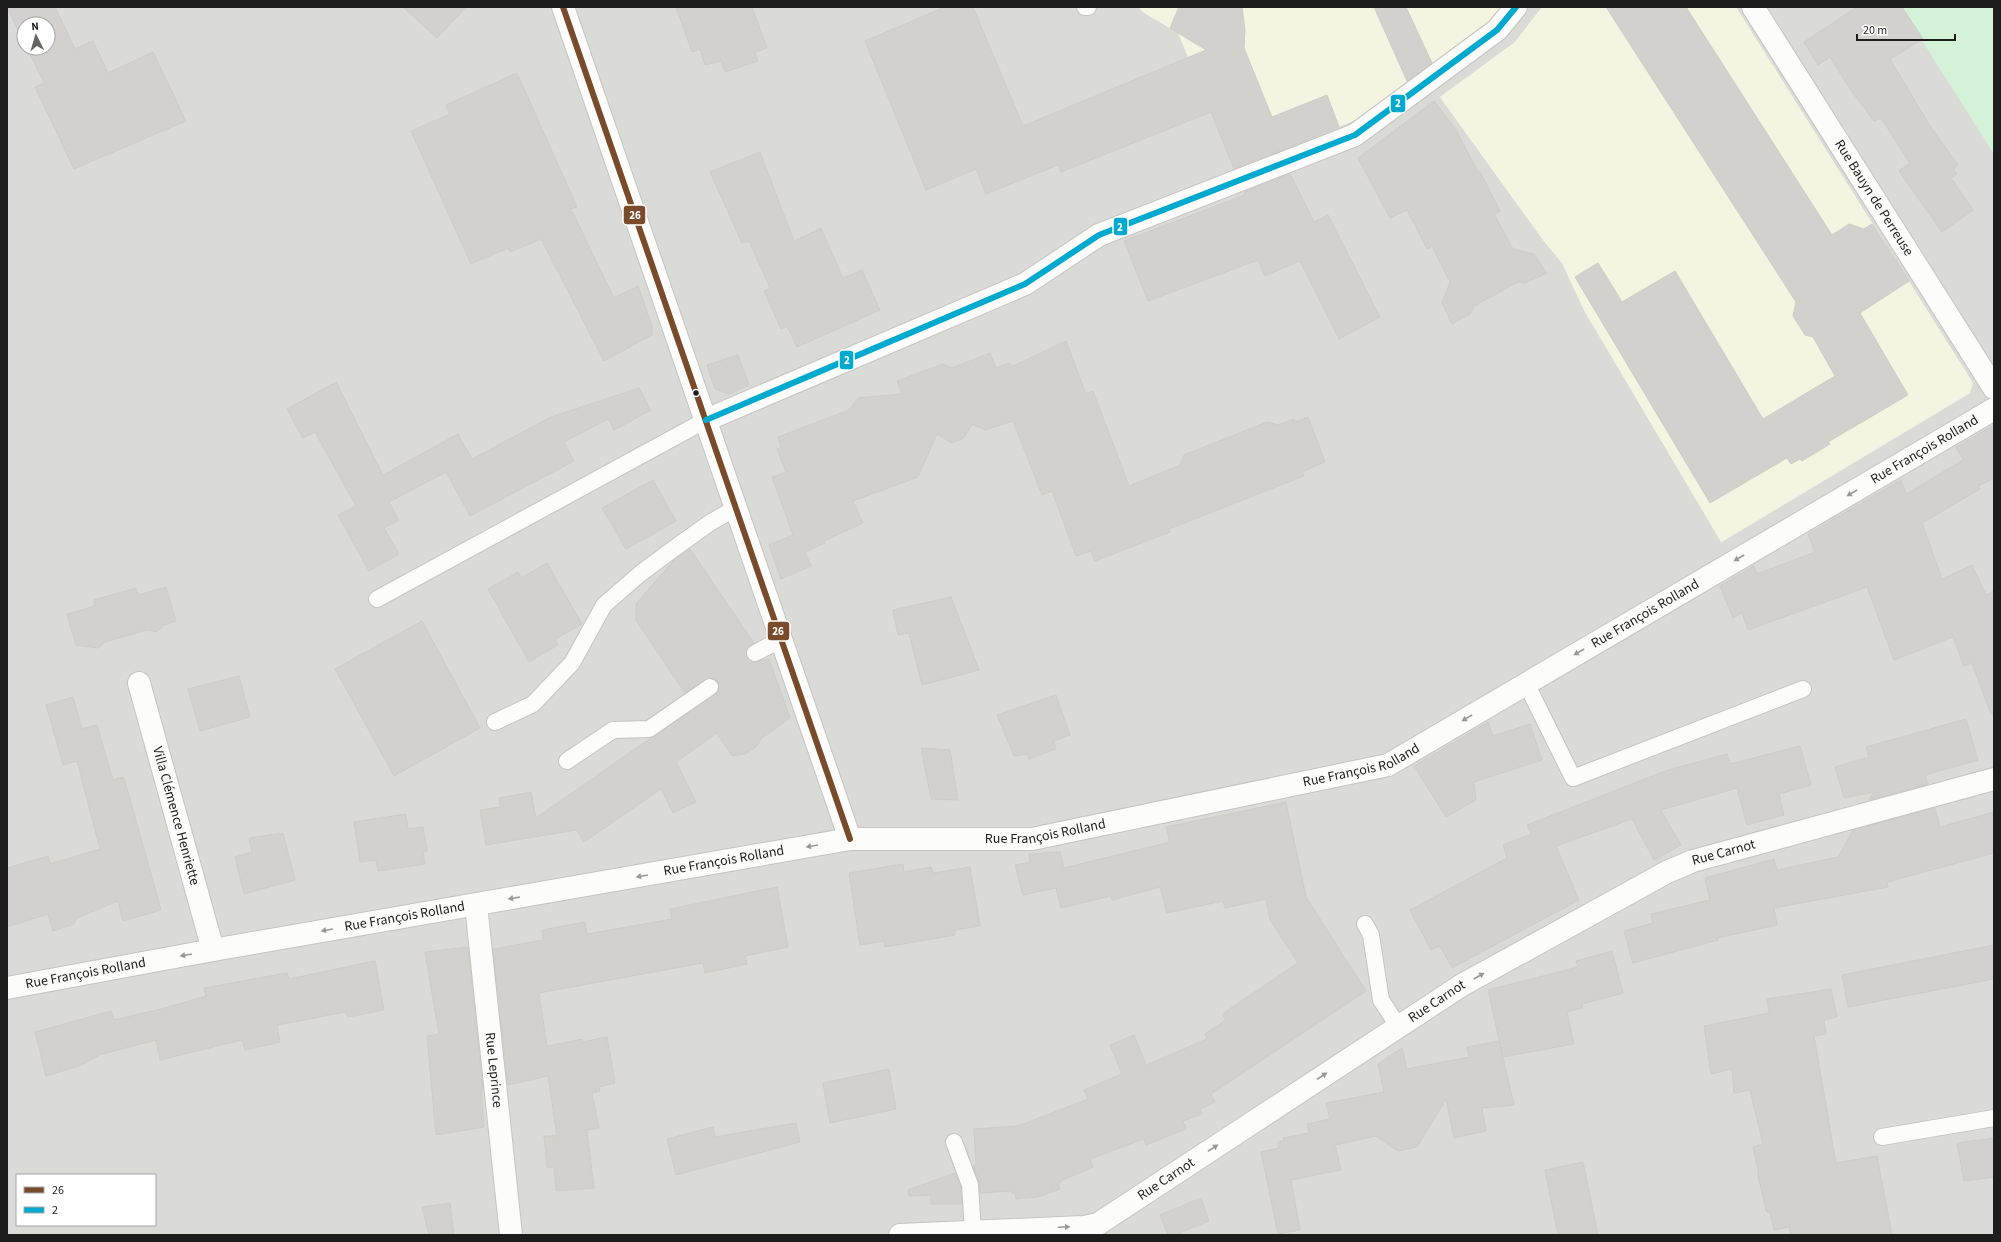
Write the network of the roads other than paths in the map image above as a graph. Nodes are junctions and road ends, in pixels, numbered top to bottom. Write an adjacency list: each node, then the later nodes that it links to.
1 (563, 7): 8 (street)
2 (1085, 7): 3 (lane)
3 (1088, 7)
4 (1516, 7): 8 (street)
5 (1753, 7): 6 (street, Rue Bauyn de Perreuse)
6 (1994, 388)
7 (1994, 410): 14 (street, Rue François Rolland, one-way to 14)
8 (706, 420): 9 (street); 10 (lane)
9 (736, 508): 11 (street); 17 (lane)
10 (377, 599)
11 (782, 639): 12 (lane); 20 (street)
12 (755, 653)
13 (139, 682): 23 (street, Villa Clémence Henriette)
14 (1526, 683): 16 (lane); 20 (street, Rue François Rolland, one-way to 20)
15 (710, 687): 18 (lane)
16 (1803, 689)
17 (495, 722)
18 (567, 761)
19 (1994, 779): 25 (street, Rue Carnot, one-way to 19)
20 (850, 840): 21 (street, Rue François Rolland, one-way to 21)
21 (476, 905): 23 (street, Rue François Rolland, one-way to 23); 30 (street, Rue Leprince)
22 (1365, 924): 25 (lane)
23 (213, 950): 24 (street, Rue François Rolland, one-way to 24)
24 (7, 988)
25 (1398, 1026): 29 (street, Rue Carnot, one-way to 25)
26 (1994, 1118): 27 (lane)
27 (1882, 1137)
28 (954, 1142): 29 (lane)
29 (973, 1231): 31 (street, Rue Carnot)
30 (510, 1235)
31 (900, 1235)

